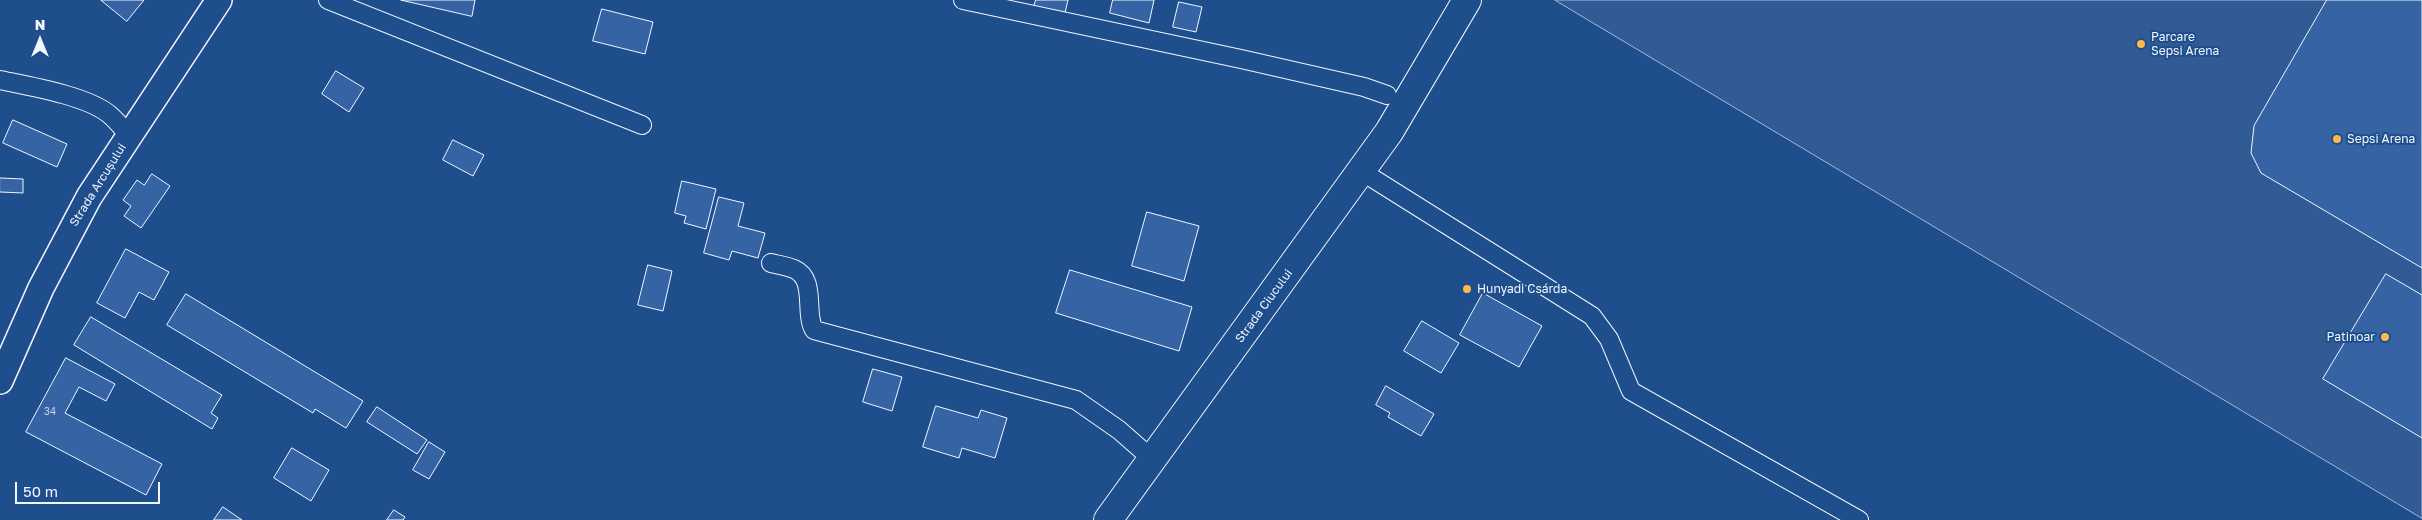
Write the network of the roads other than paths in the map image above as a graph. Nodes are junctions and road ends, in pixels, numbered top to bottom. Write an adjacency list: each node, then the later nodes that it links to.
1 (219, 0): 8 (main road, Strada Arcușului)
2 (328, 0): 7 (street)
3 (963, 0): 6 (street)
4 (1467, 0): 9 (main road, Strada Ciucului)
5 (0, 80): 8 (street)
6 (1387, 95)
7 (642, 125)
8 (129, 135): 11 (main road, Strada Arcușului)
9 (1361, 171): 12 (main road, Strada Ciucului); 14 (street)
10 (771, 263): 12 (street)
11 (0, 381)
12 (1152, 459): 13 (main road, Strada Ciucului)
13 (1108, 520)
14 (1859, 520)

